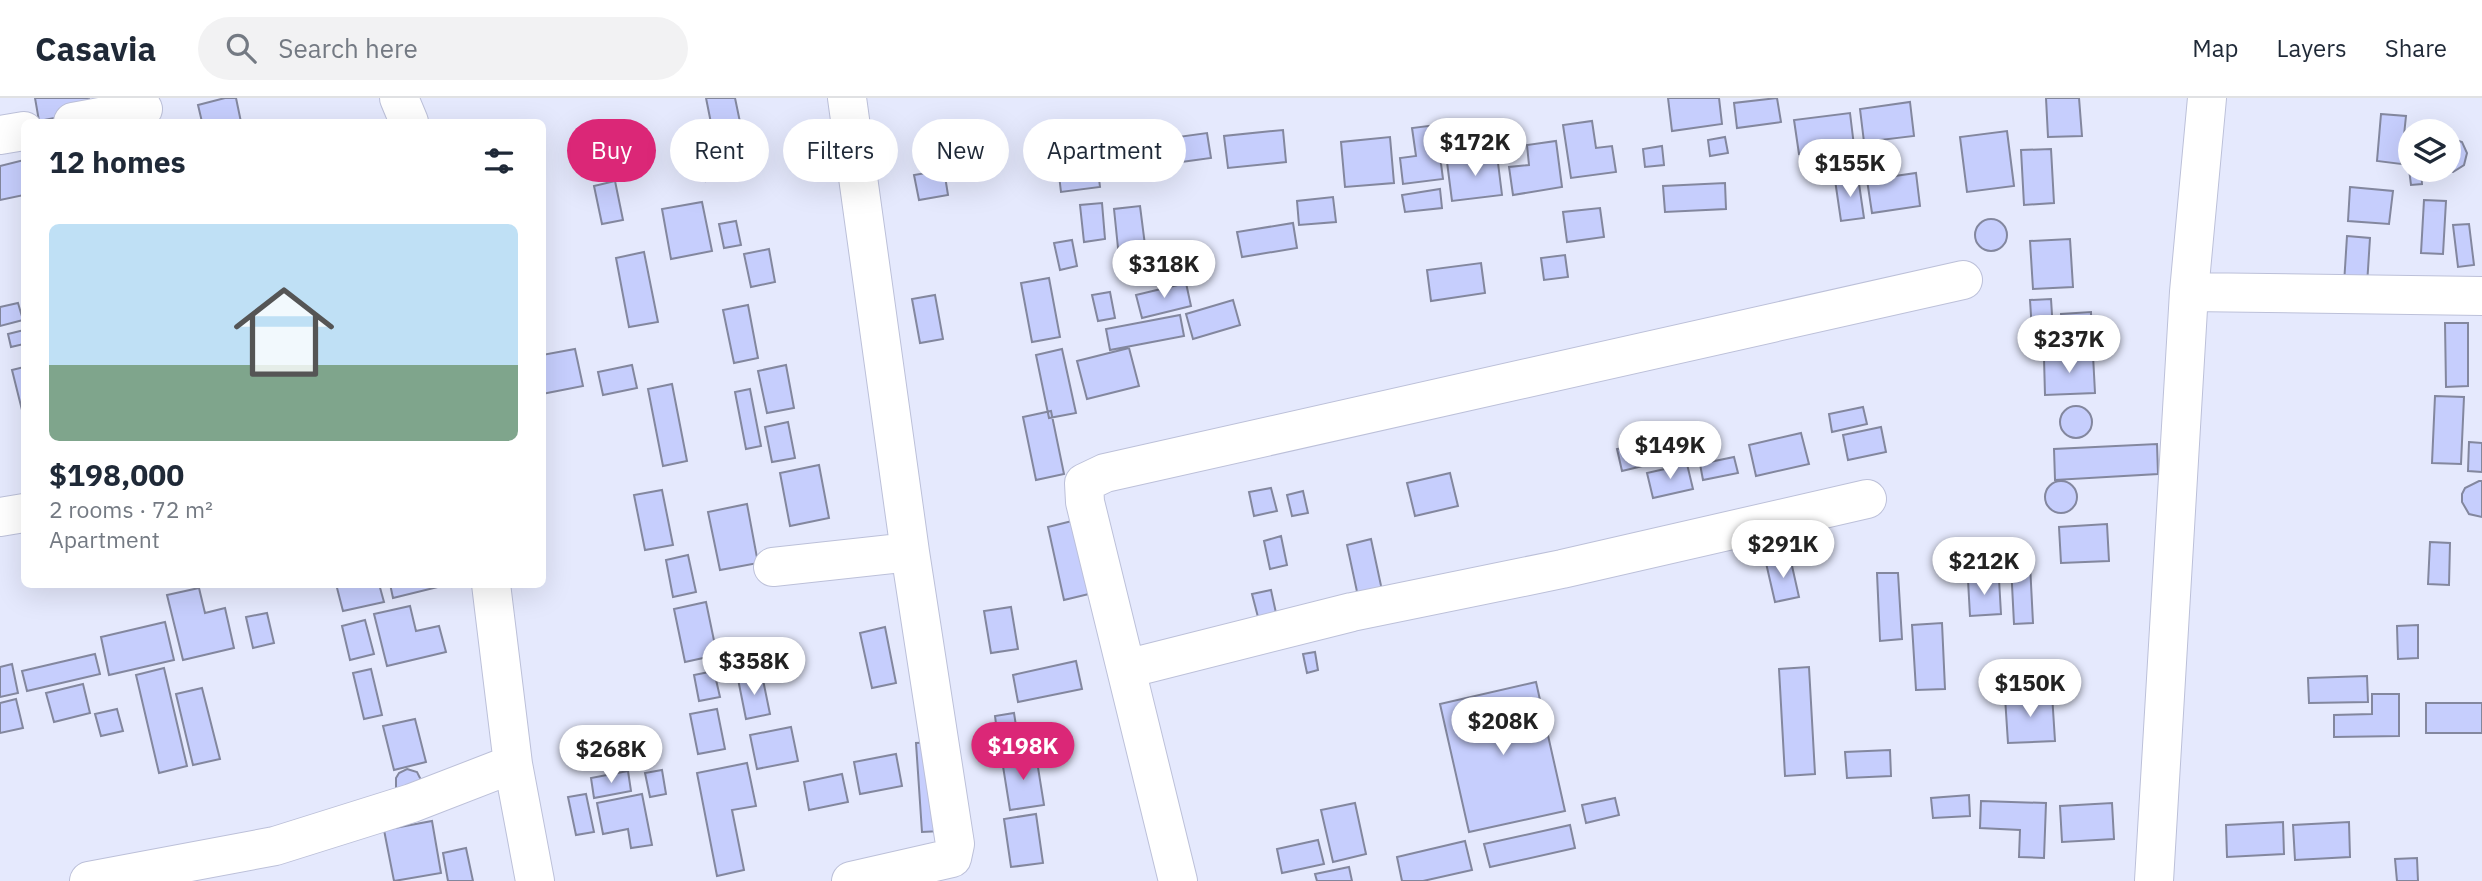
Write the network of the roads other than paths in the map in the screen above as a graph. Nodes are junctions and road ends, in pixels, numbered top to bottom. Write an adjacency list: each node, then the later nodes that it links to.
1 (399, 98): 6 (street)
2 (847, 98): 15 (street)
3 (2207, 98): 10 (street)
4 (143, 109): 5 (street)
5 (89, 119)
6 (407, 119)
7 (21, 132): 8 (street)
8 (0, 135)
9 (1963, 280): 18 (street)
10 (2189, 292): 11 (street); 24 (street)
11 (2482, 296)
12 (1867, 499): 18 (street)
13 (21, 514): 14 (street)
14 (0, 517)
15 (910, 552): 16 (street); 22 (street)
16 (773, 567)
17 (491, 588): 19 (street)
18 (1126, 668): 23 (street)
19 (513, 764): 20 (street); 21 (street)
20 (89, 881)
21 (536, 881)
22 (851, 881)
23 (1178, 881)
24 (2154, 881)

